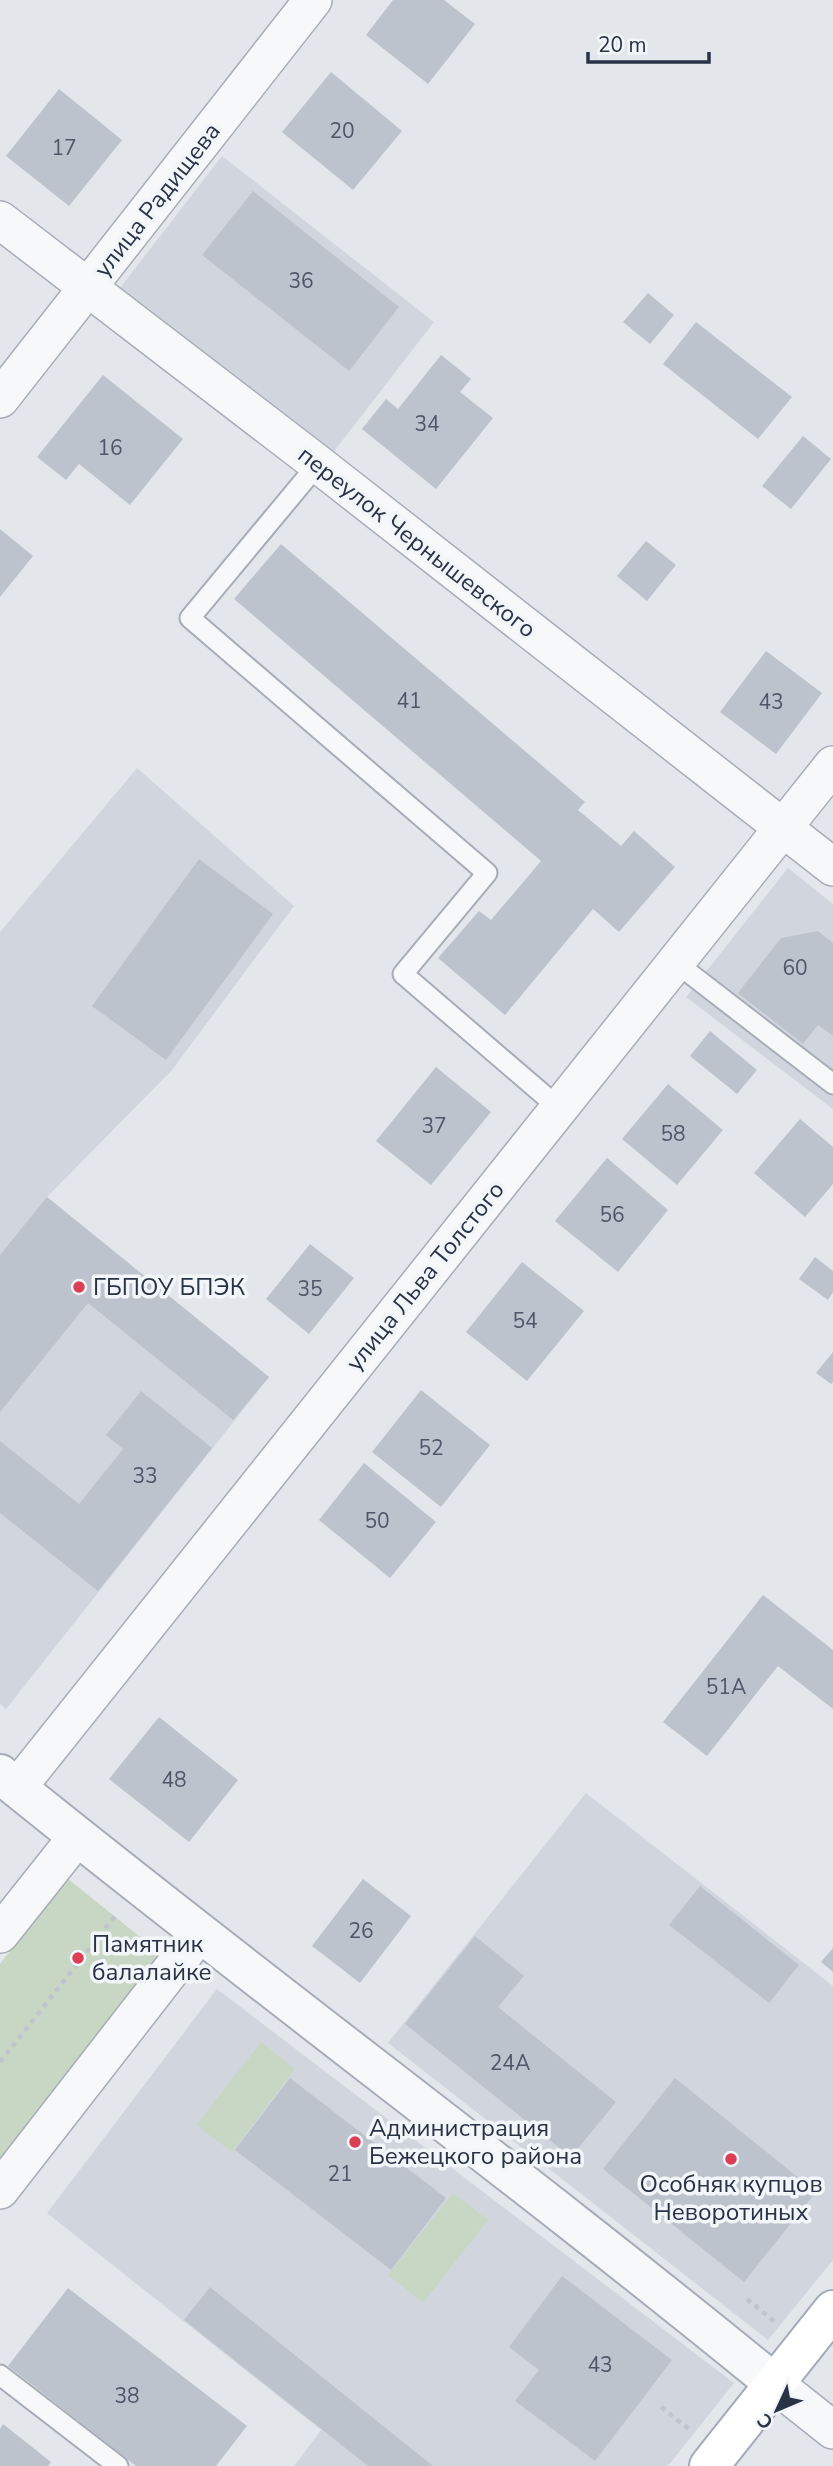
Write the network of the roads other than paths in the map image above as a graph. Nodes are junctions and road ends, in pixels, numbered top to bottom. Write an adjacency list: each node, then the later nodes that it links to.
1 (313, 0): 3 (street, улица Радищева)
2 (0, 220): 3 (street, переулок Чернышевского)
3 (89, 288): 4 (street, улица Радищева); 5 (street, переулок Чернышевского)
4 (0, 399)
5 (317, 464): 7 (street, переулок Чернышевского); 11 (lane)
6 (833, 765): 7 (street, улица Льва Толстого)
7 (783, 828): 8 (street, переулок Чернышевского); 9 (street, улица Льва Толстого)
8 (833, 867)
9 (676, 962): 10 (lane); 11 (street, улица Льва Толстого)
10 (833, 1084)
11 (559, 1108): 12 (street, улица Льва Толстого)
12 (9, 1781): 13 (street)
13 (77, 1837): 14 (street); 15 (street)
14 (200, 1933): 16 (street); 19 (street)
15 (0, 1934)
16 (0, 2190)
17 (833, 2310): 19 (main road)
18 (0, 2375): 21 (lane)
19 (775, 2384): 20 (street); 22 (main road)
20 (833, 2430)
21 (118, 2466)
22 (709, 2466)

